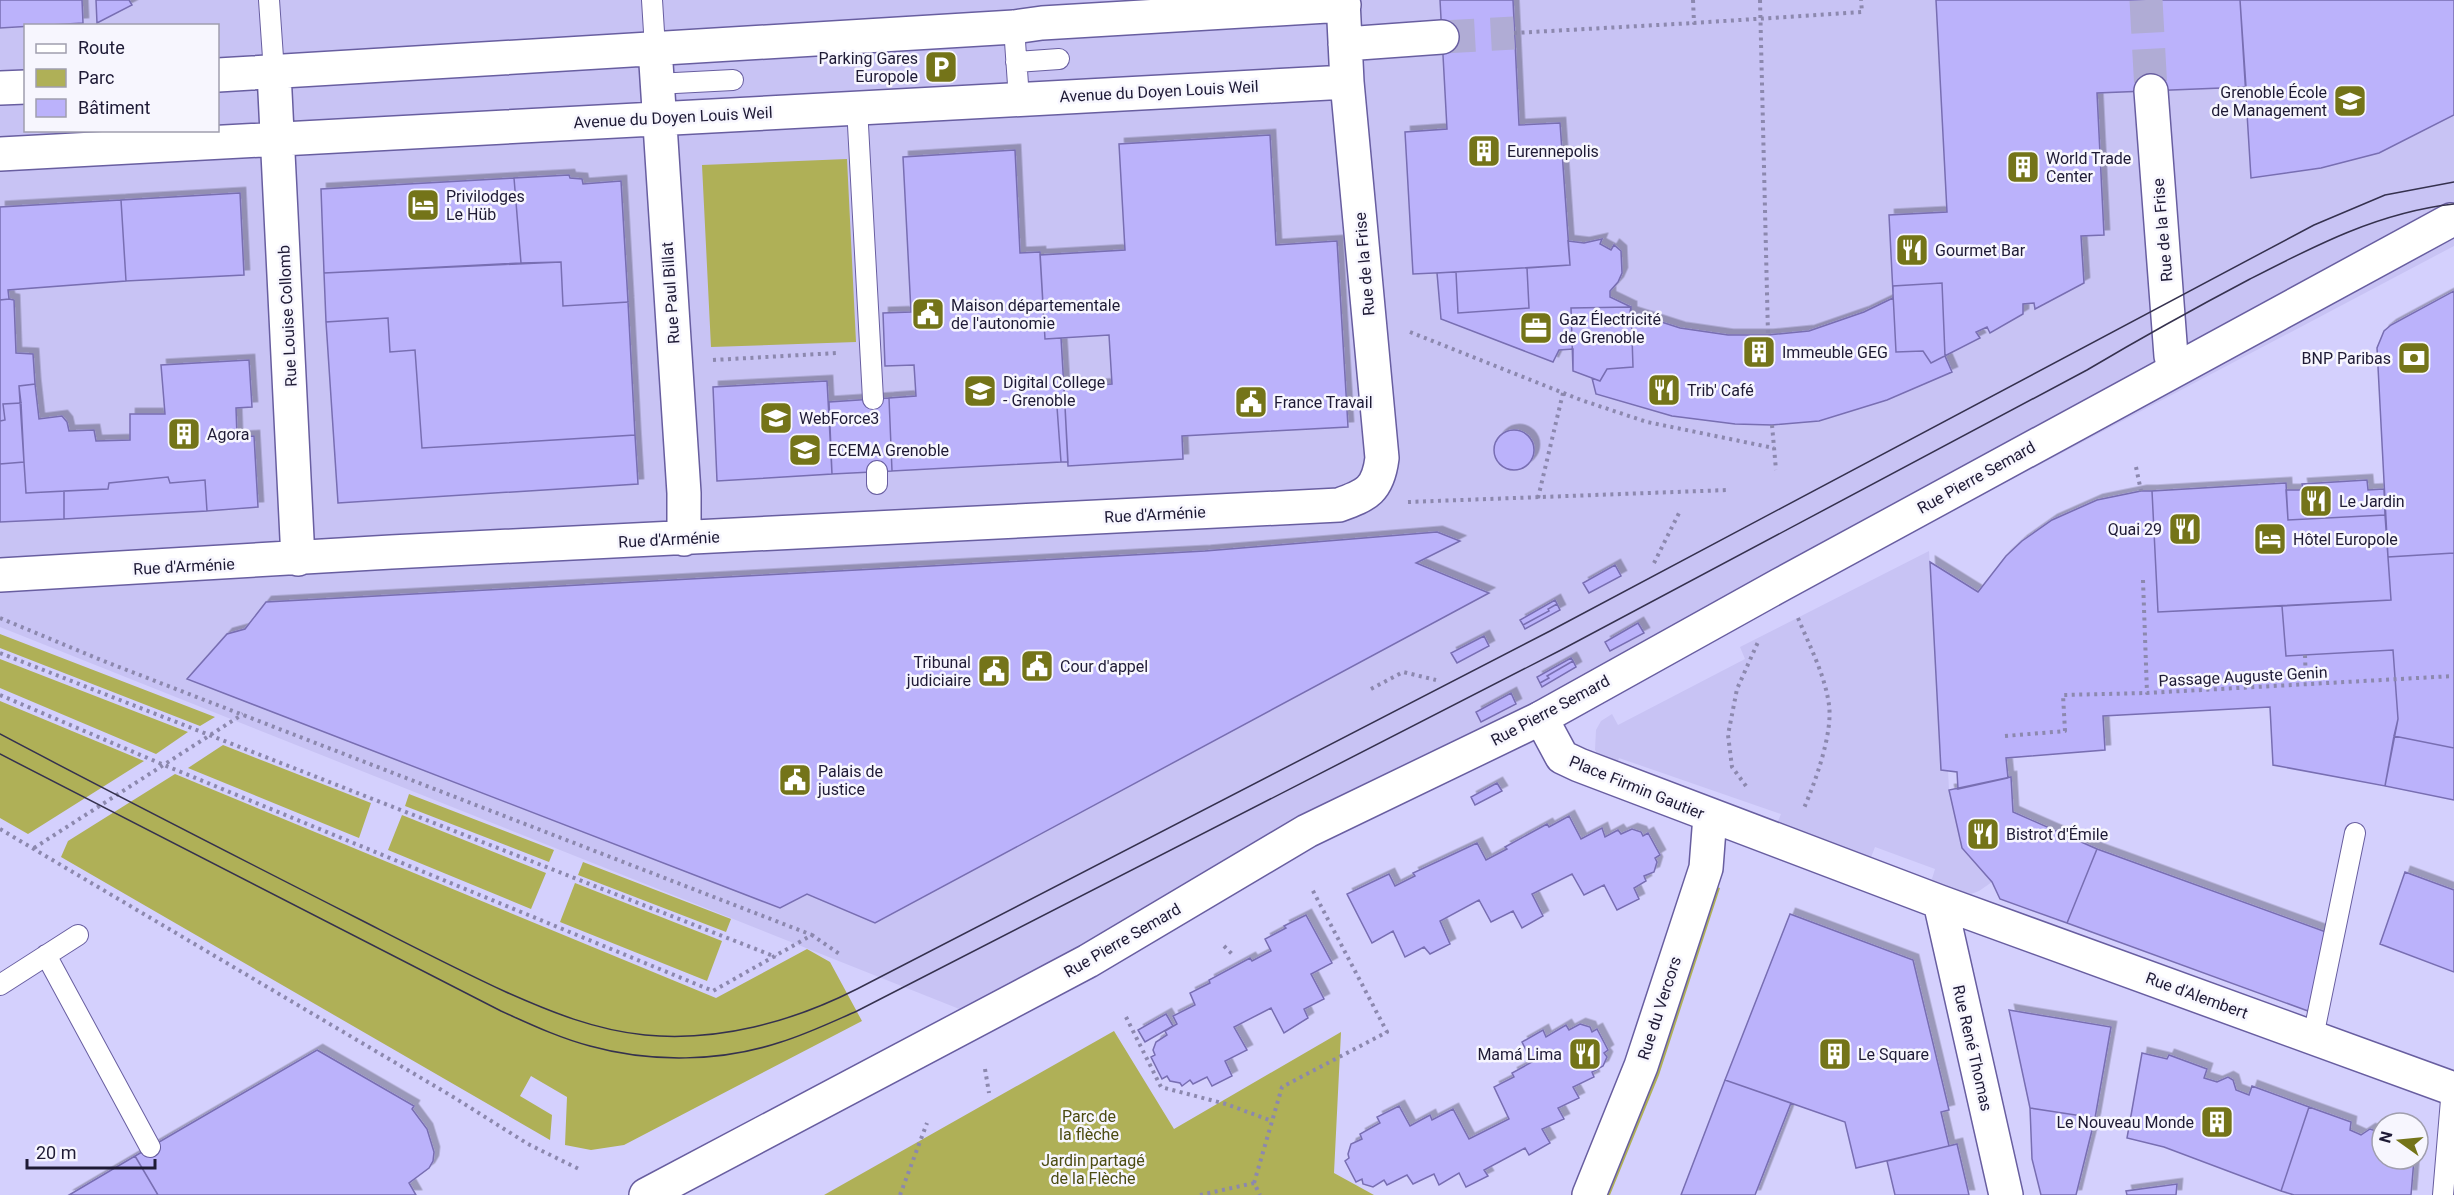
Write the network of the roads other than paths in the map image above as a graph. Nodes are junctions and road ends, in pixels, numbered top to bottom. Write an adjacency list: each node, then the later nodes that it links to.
1 (269, 0): 10 (lane)
2 (652, 0): 7 (lane)
3 (1343, 2): 4 (street); 6 (street, Rue de la Frise)
4 (1014, 27): 7 (street); 9 (lane)
5 (1442, 37): 6 (street)
6 (1345, 44): 13 (street, Rue de la Frise)
7 (655, 48): 10 (street); 14 (street, Rue Paul Billat)
8 (1059, 58): 9 (lane)
9 (1016, 62): 18 (lane)
10 (274, 72): 11 (street); 21 (street, Rue Louise Collomb)
11 (219, 75)
12 (733, 80): 14 (lane)
13 (1347, 82): 18 (street, Avenue du Doyen Louis Weil); 26 (street, Rue de la Frise)
14 (656, 84): 20 (street, Rue Paul Billat)
15 (24, 87): 16 (street)
16 (0, 88)
17 (2151, 91): 24 (street, Rue de la Frise)
18 (1019, 99): 19 (street, Avenue du Doyen Louis Weil)
19 (857, 107): 20 (street, Avenue du Doyen Louis Weil); 25 (lane)
20 (658, 117): 21 (street, Avenue du Doyen Louis Weil); 27 (street, Rue Paul Billat)
21 (278, 139): 22 (street, Avenue du Doyen Louis Weil); 28 (street, Rue Louise Collomb)
22 (0, 154)
23 (2453, 220): 24 (street, Rue Pierre Semard)
24 (2175, 368): 30 (street, Rue Pierre Semard)
25 (873, 399)
26 (1339, 505): 27 (street, Rue d'Arménie)
27 (684, 539): 28 (street, Rue d'Arménie)
28 (298, 559): 29 (street, Rue d'Arménie)
29 (0, 575)
30 (1541, 718): 31 (street, Place Firmin Gautier); 40 (street, Rue Pierre Semard)
31 (1710, 816): 33 (street, Place Firmin Gautier); 41 (street, Rue du Vercors)
32 (2355, 833): 37 (lane)
33 (1940, 902): 37 (street, Rue d'Alembert); 42 (street, Rue René Thomas)
34 (78, 935): 35 (lane)
35 (46, 956): 36 (lane); 39 (lane)
36 (0, 985)
37 (2313, 1037): 38 (street, Rue d'Alembert)
38 (2453, 1088): 43 (lane)
39 (150, 1147)
40 (646, 1195)
41 (1589, 1195)
42 (2006, 1195)
43 (2442, 1195)

